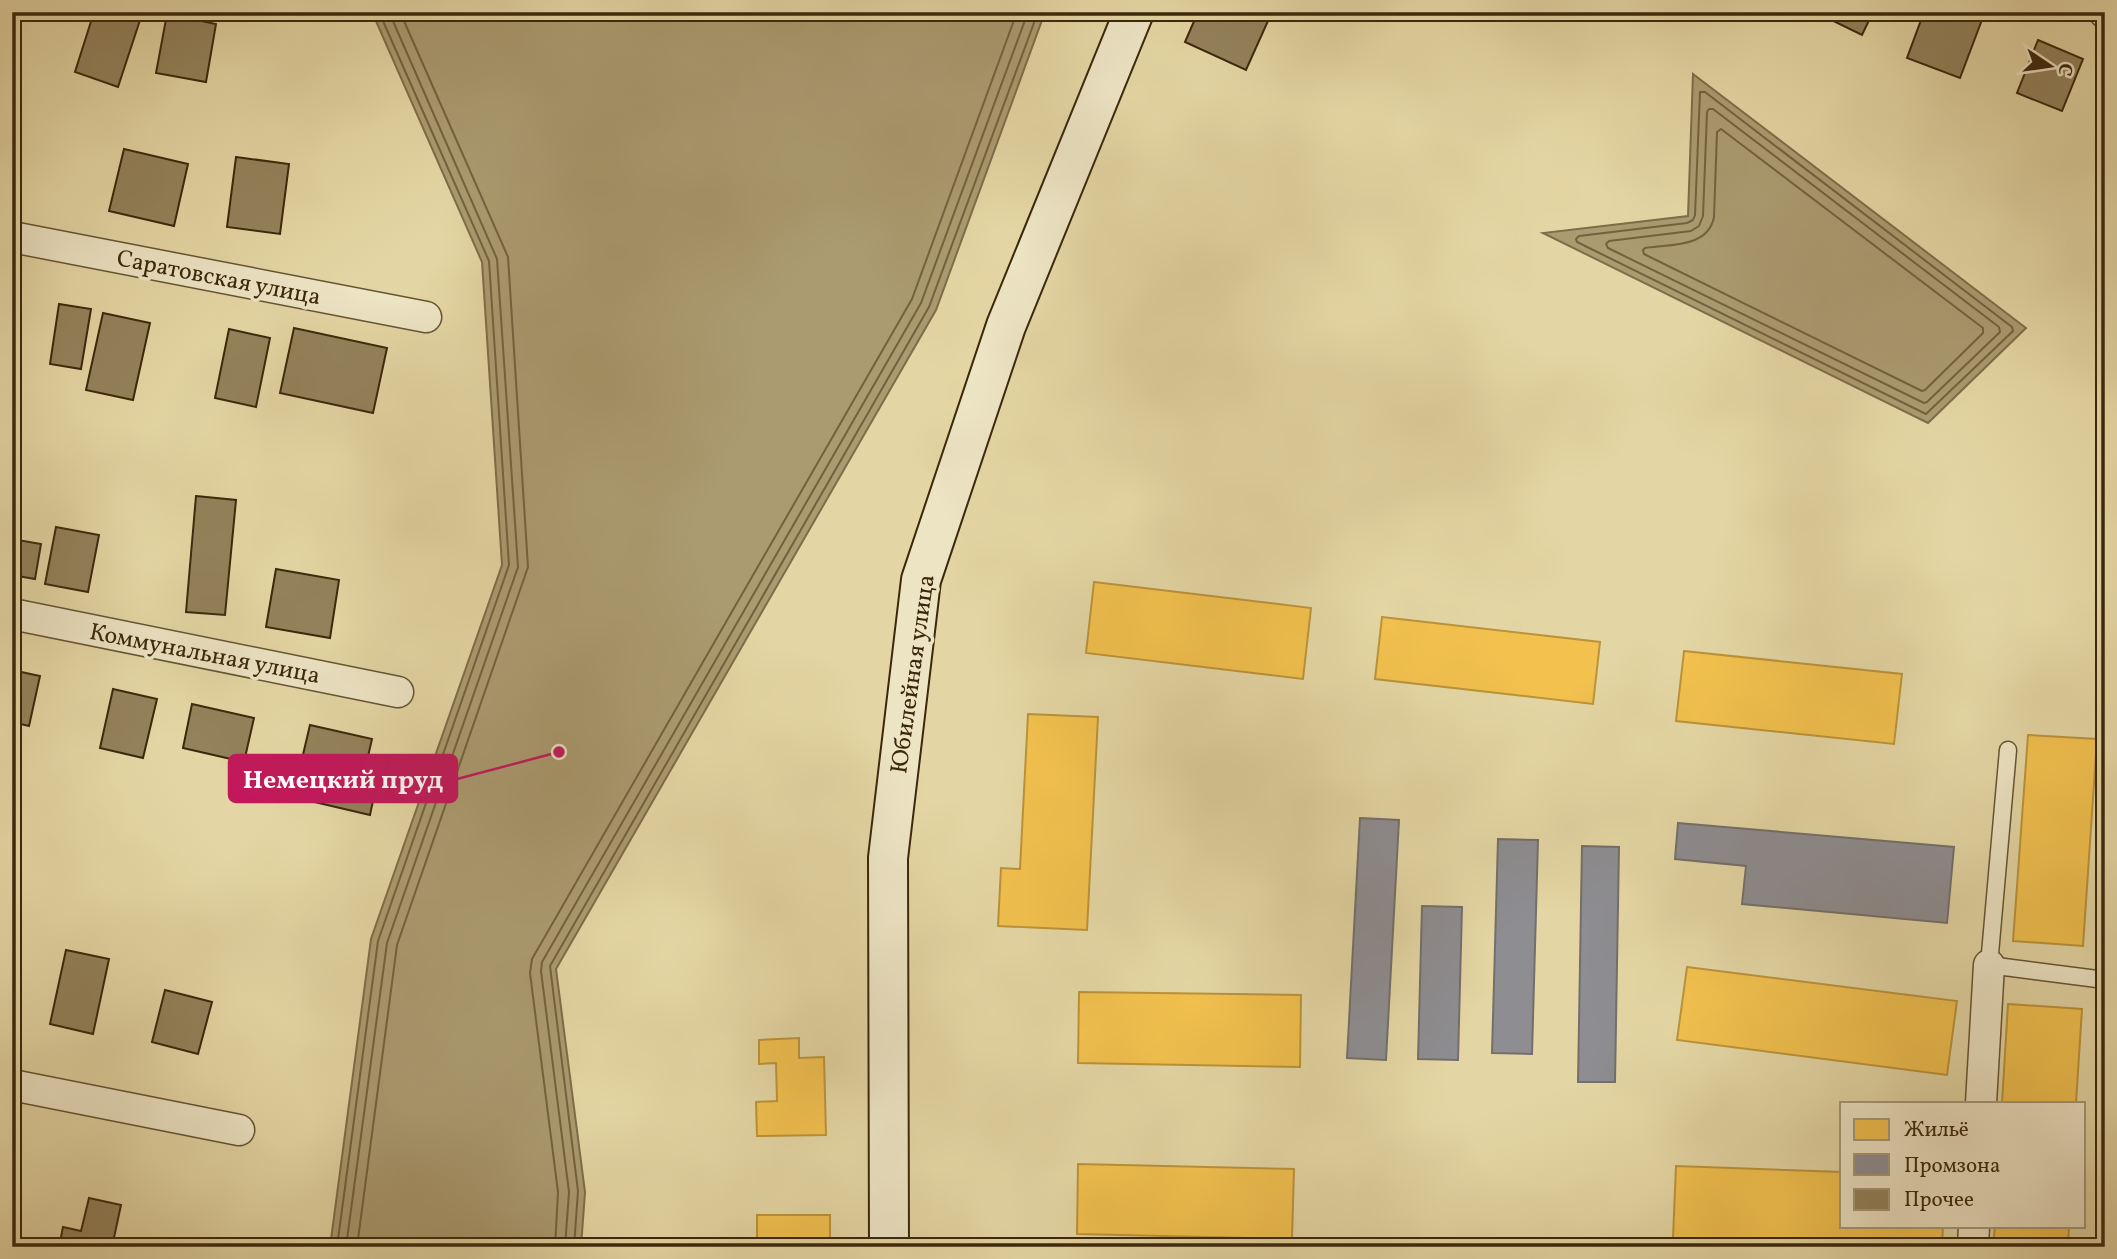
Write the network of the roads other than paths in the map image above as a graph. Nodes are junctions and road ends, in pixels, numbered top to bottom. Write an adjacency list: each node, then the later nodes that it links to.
1 (1134, 12): 13 (street, Юбилейная улица)
2 (12, 237): 3 (street, Саратовская улица)
3 (426, 317)
4 (12, 614): 5 (street, Коммунальная улица)
5 (398, 692)
6 (2008, 750): 7 (lane)
7 (1989, 965): 8 (lane); 10 (street)
8 (2105, 979)
9 (12, 1085): 11 (street)
10 (1981, 1102)
11 (239, 1130)
12 (1974, 1228): 14 (street)
13 (889, 1247)
14 (1973, 1247)

